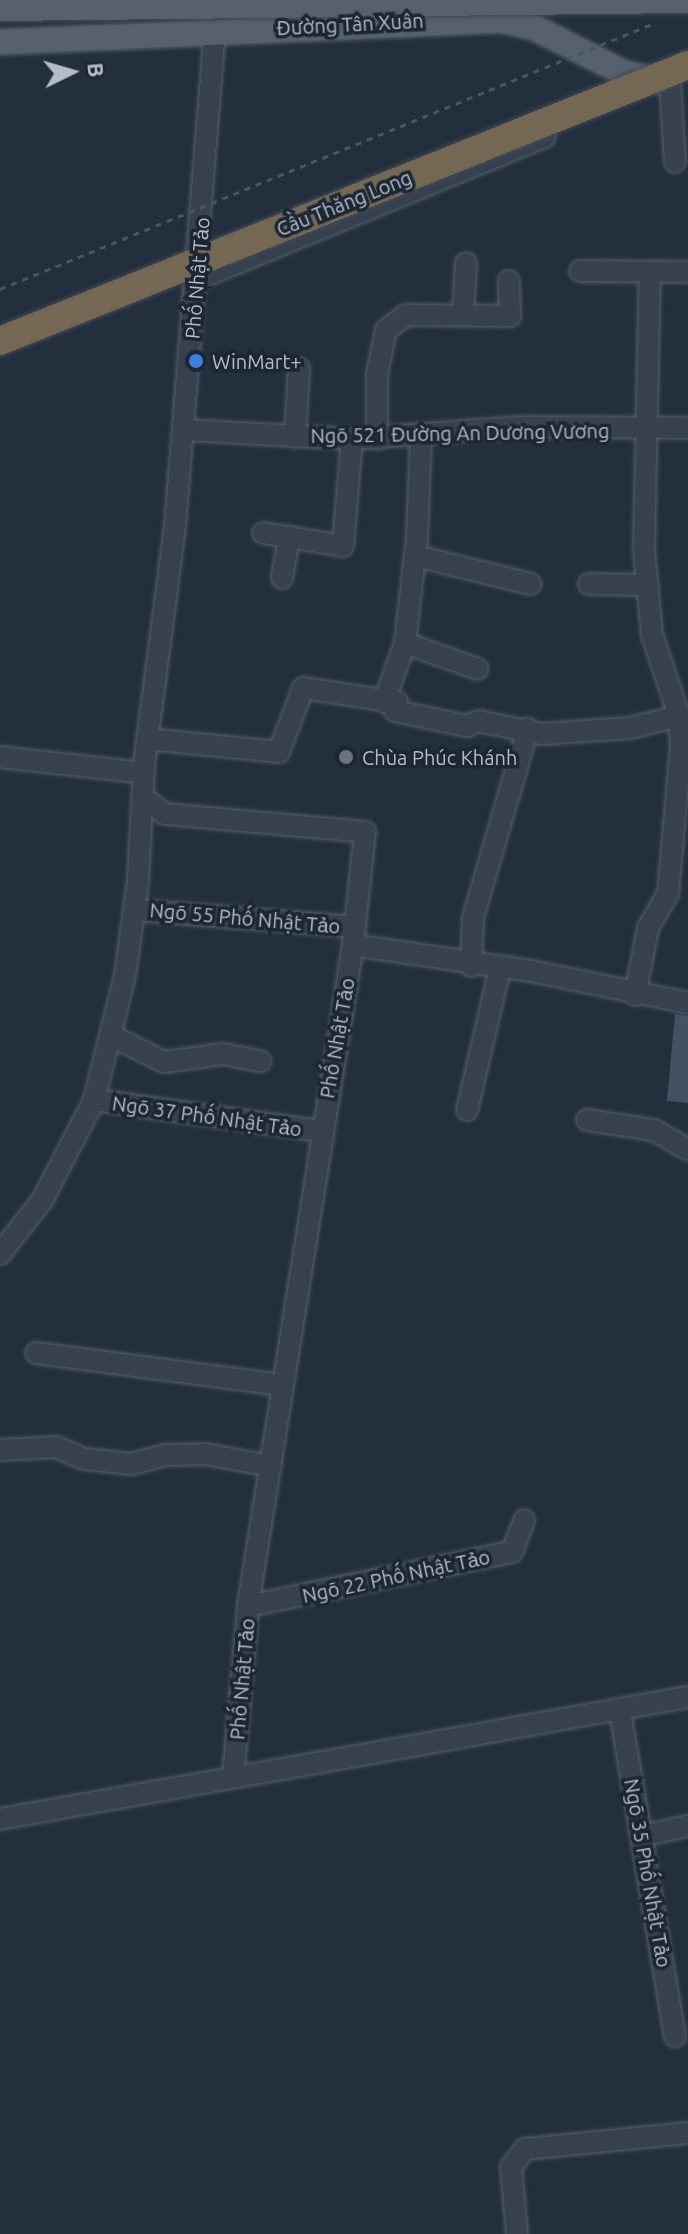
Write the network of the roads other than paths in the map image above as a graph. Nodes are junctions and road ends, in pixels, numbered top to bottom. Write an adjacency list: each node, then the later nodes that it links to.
1 (688, 1): 2 (main road, bridge)
2 (0, 9)
3 (415, 10): 4 (main road, Đường Tân Xuân); 5 (main road, Đường Tân Xuân)
4 (442, 10): 7 (main road, Đường Tân Xuân)
5 (215, 30): 6 (main road, Đường Tân Xuân); 13 (street, Phố Nhật Tảo)
6 (0, 42)
7 (674, 76): 8 (street); 13 (street); 16 (highway, Cầu Thăng Long, bridge)
8 (675, 162)
9 (466, 263): 15 (street)
10 (580, 271): 12 (street)
11 (688, 272): 12 (street)
12 (650, 275): 19 (street)
13 (198, 279): 20 (street, Phố Nhật Tảo)
14 (509, 281): 15 (street)
15 (463, 315): 24 (street)
16 (0, 341)
17 (299, 368): 22 (street)
18 (688, 428): 19 (street, Ngõ 521 Đường An Dương Vương)
19 (644, 429): 21 (street, Ngõ 521 Đường An Dương Vương); 31 (street)
20 (184, 430): 22 (street, Ngõ 521 Đường An Dương Vương); 37 (street, Phố Nhật Tảo)
21 (421, 436): 24 (street, Ngõ 521 Đường An Dương Vương); 27 (street)
22 (295, 437): 23 (street, Ngõ 521 Đường An Dương Vương)
23 (352, 439): 24 (street, Ngõ 521 Đường An Dương Vương); 26 (street)
24 (377, 439)
25 (263, 533): 26 (street)
26 (289, 537): 28 (street)
27 (416, 556): 29 (street); 32 (street)
28 (282, 578)
29 (531, 584)
30 (589, 584): 31 (street)
31 (648, 585): 35 (street)
32 (405, 643): 33 (street); 34 (street)
33 (478, 669)
34 (384, 702): 36 (street); 37 (street)
35 (679, 716): 36 (street); 45 (street)
36 (528, 729): 43 (street)
37 (147, 739): 39 (street, Phố Nhật Tảo)
38 (0, 757): 39 (street)
39 (144, 773): 40 (street, Phố Nhật Tảo)
40 (144, 798): 41 (street); 42 (street, Phố Nhật Tảo)
41 (135, 910): 42 (street, Ngõ 55 Phố Nhật Tảo); 47 (street)
42 (354, 936): 43 (street, Ngõ 55 Phố Nhật Tảo); 52 (street, Phố Nhật Tảo)
43 (471, 966): 44 (street, Ngõ 55 Phố Nhật Tảo)
44 (500, 968): 45 (street, Ngõ 55 Phố Nhật Tảo); 50 (street)
45 (635, 995): 46 (street, Ngõ 55 Phố Nhật Tảo)
46 (688, 1003)
47 (112, 1036): 48 (street); 49 (street)
48 (260, 1061)
49 (94, 1100): 52 (street, Ngõ 37 Phố Nhật Tảo); 54 (street)
50 (467, 1110)
51 (587, 1120): 53 (street)
52 (320, 1131): 56 (street, Phố Nhật Tảo)
53 (688, 1150)
54 (0, 1254)
55 (36, 1353): 56 (street)
56 (282, 1385): 58 (street, Phố Nhật Tảo)
57 (0, 1450): 58 (street)
58 (271, 1466): 60 (street, Phố Nhật Tảo)
59 (524, 1520): 60 (street, Ngõ 22 Phố Nhật Tảo)
60 (248, 1606): 63 (street, Phố Nhật Tảo)
61 (688, 1697): 62 (street)
62 (620, 1711): 63 (street); 66 (street, Ngõ 35 Phố Nhật Tảo)
63 (233, 1777): 64 (street)
64 (0, 1819)
65 (688, 1826): 66 (street)
66 (641, 1836): 67 (street, Ngõ 35 Phố Nhật Tảo)
67 (675, 2036)
68 (688, 2133): 69 (street)
69 (517, 2234)

